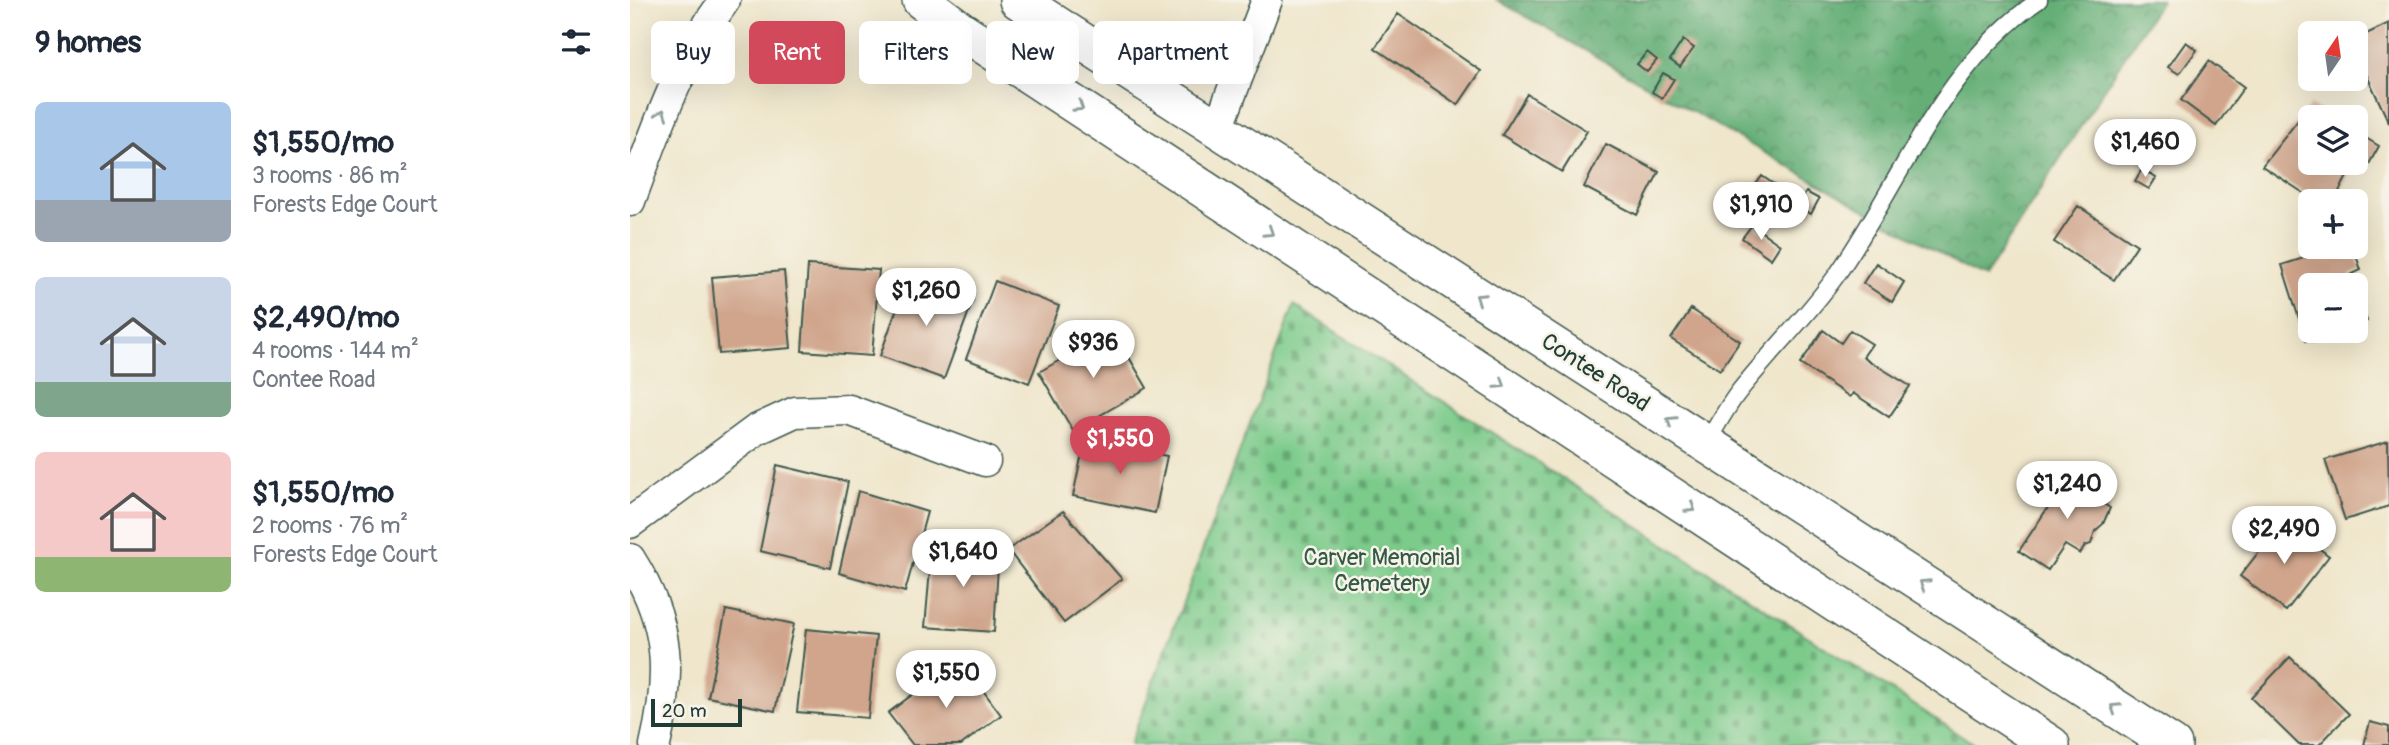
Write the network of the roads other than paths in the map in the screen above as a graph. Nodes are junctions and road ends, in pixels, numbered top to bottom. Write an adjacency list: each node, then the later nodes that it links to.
1 (725, 0): 7 (street, one-way to 1)
2 (921, 0): 13 (street, one-way to 13)
3 (1018, 0): 6 (street, Contee Road)
4 (1267, 0): 6 (street)
5 (2039, 0): 8 (lane)
6 (1218, 128): 8 (street, Contee Road, one-way to 6)
7 (630, 201)
8 (1706, 444): 14 (street, Contee Road, one-way to 8)
9 (985, 461): 10 (street)
10 (630, 523)
11 (630, 559): 12 (street)
12 (663, 743)
13 (2051, 745)
14 (2173, 745)

